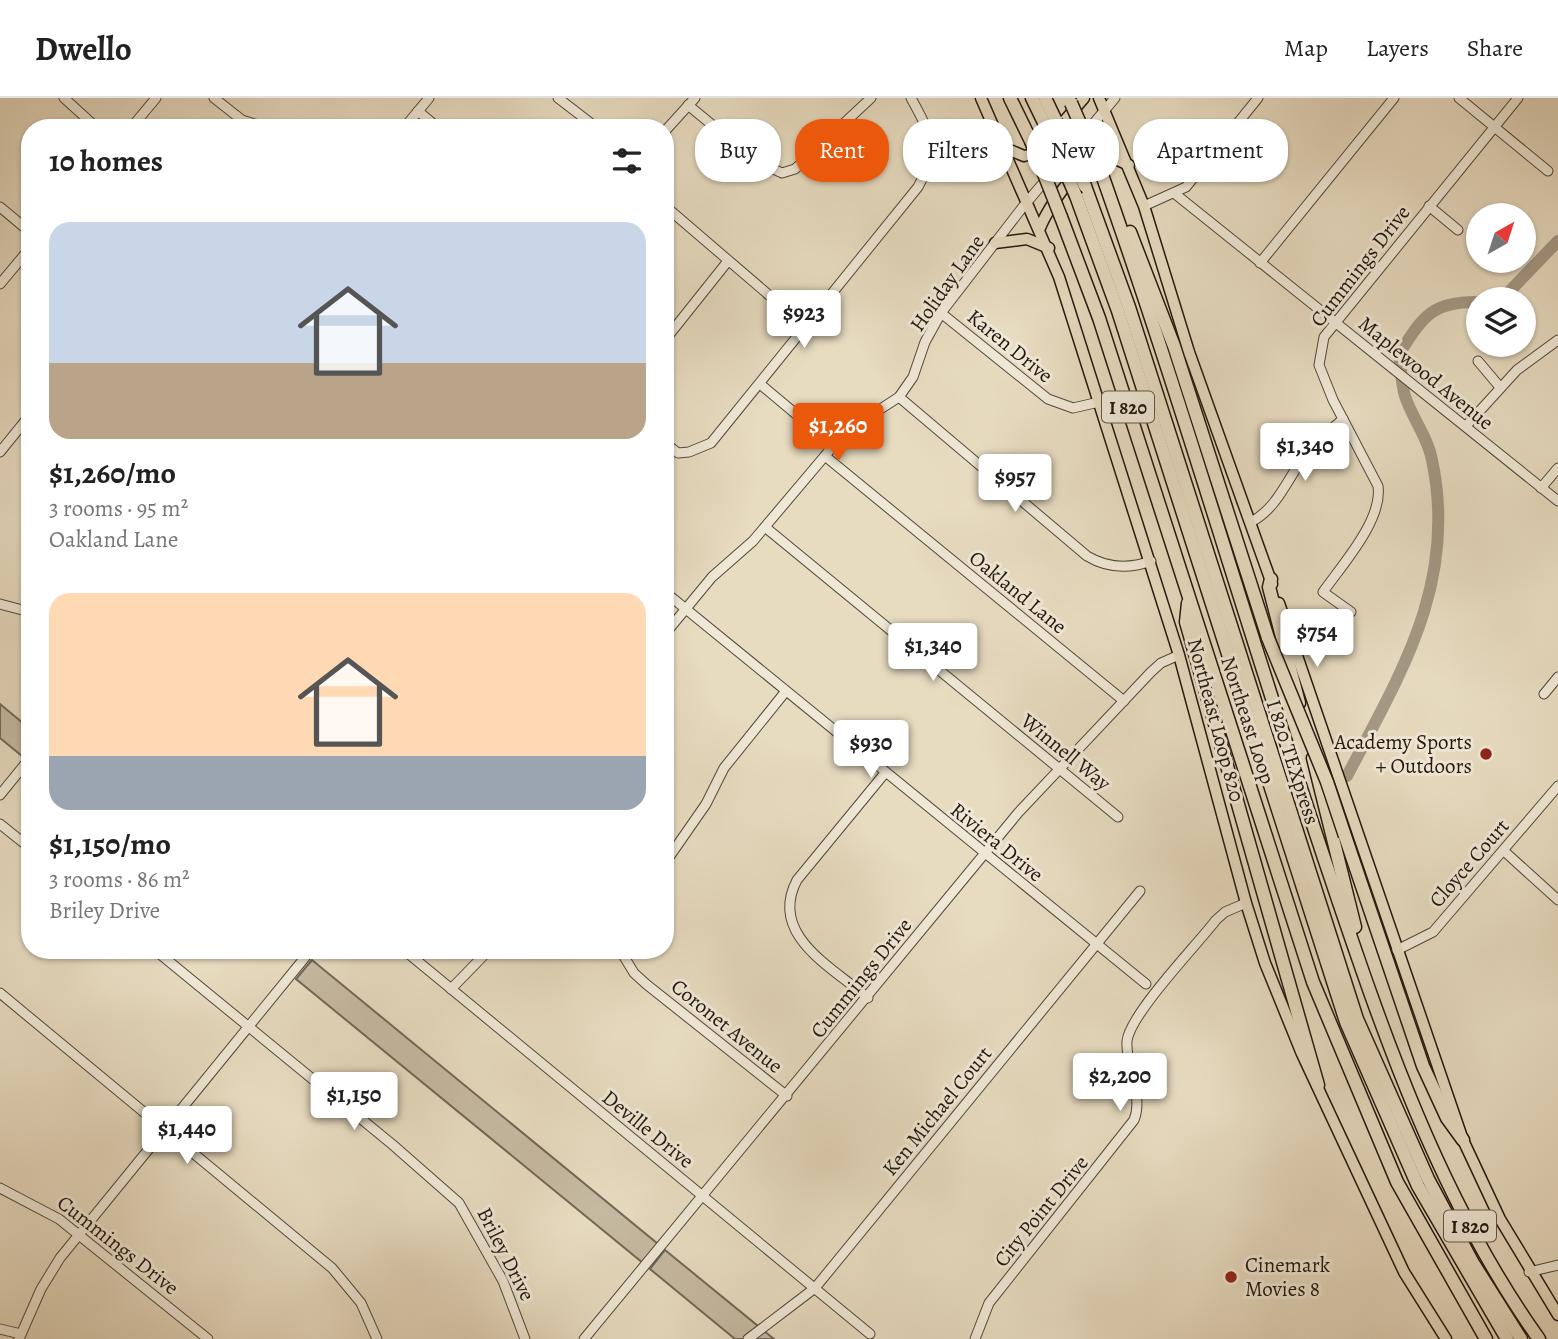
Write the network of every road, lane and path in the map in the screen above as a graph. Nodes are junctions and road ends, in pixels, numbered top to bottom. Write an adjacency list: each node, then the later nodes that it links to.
1 (64, 98): 23 (street)
2 (156, 98): 24 (street)
3 (214, 98): 25 (street)
4 (429, 98): 22 (street)
5 (558, 98): 28 (street)
6 (871, 98): 20 (street)
7 (911, 98): 60 (street)
8 (981, 98): 29 (main road, Northeast Loop 820)
9 (1010, 98): 83 (highway, Northeast Loop / I 820, bridge)
10 (1032, 98): 30 (highway, I 820 TEXpress)
11 (1045, 98): 31 (highway, I 820 TEXpress)
12 (1084, 98): 35 (main road)
13 (1099, 98): 21 (main road)
14 (1115, 98): 21 (street, Holiday Lane)
15 (1258, 98): 43 (street)
16 (1394, 98): 56 (street)
17 (1459, 98): 34 (street)
18 (1518, 98): 34 (street, Cummings Drive)
19 (1069, 100): 32 (highway, Northeast Loop / I 820, bridge)
20 (691, 101): 33 (street)
21 (1105, 110): 36 (main road); 44 (street, Holiday Lane)
22 (418, 111): 26 (street); 27 (street)
23 (87, 119)
24 (138, 119)
25 (241, 119)
26 (411, 119)
27 (427, 119)
28 (585, 119)
29 (991, 119)
30 (1047, 119)
31 (1050, 119)
32 (1078, 119)
33 (674, 121)
34 (1493, 126): 38 (street); 46 (street, Cummings Drive)
35 (1013, 151)
36 (1129, 165): 45 (main road); 50 (main road)
37 (1013, 166): 44 (main road, Northeast Loop 820)
38 (1548, 171)
39 (1077, 182): 42 (highway, I 820 TEXpress, bridge)
40 (1105, 182): 123 (highway, Northeast Loop / I 820)
41 (1109, 182): 101 (highway, bridge)
42 (1081, 191): 144 (highway, I 820 TEXpress); 145 (highway, I 820 TEXpress)
43 (1174, 193): 45 (street); 56 (street, Maplewood Avenue)
44 (1028, 201): 50 (main road, Northeast Loop 820); 52 (street, Holiday Lane)
45 (1144, 206): 78 (main road)
46 (1429, 206): 51 (street); 59 (street, Cummings Drive)
47 (0, 207): 49 (street)
48 (674, 214): 55 (street)
49 (21, 224)
50 (1040, 228): 53 (main road, Northeast Loop 820)
51 (1458, 230)
52 (995, 243): 53 (main road); 58 (street, Holiday Lane)
53 (1049, 248): 67 (main road, Northeast Loop 820)
54 (21, 258): 57 (street)
55 (728, 261): 60 (street); 61 (street)
56 (1260, 263): 59 (street, Maplewood Avenue)
57 (0, 284)
58 (941, 313): 66 (street, Holiday Lane); 67 (street, Karen Drive)
59 (1336, 322): 68 (street, Cummings Drive); 70 (street, Maplewood Avenue)
60 (804, 326): 64 (street)
61 (674, 329)
62 (1558, 340): 65 (street)
63 (1478, 360): 65 (street)
64 (760, 384): 71 (street); 72 (street)
65 (1499, 386): 70 (street)
66 (899, 397): 71 (street, Holiday Lane); 80 (street)
67 (1099, 402): 80 (main road, Northeast Loop 820)
68 (1343, 419): 78 (street); 87 (street, Cummings Drive)
69 (21, 426): 73 (street)
70 (1466, 426): 76 (street, Maplewood Avenue)
71 (834, 446): 74 (street, Holiday Lane)
72 (674, 450)
73 (0, 452)
74 (825, 456): 79 (street, Holiday Lane); 93 (street, Oakland Lane)
75 (1558, 468): 76 (street)
76 (1541, 488): 77 (street, Maplewood Avenue)
77 (1558, 502)
78 (1251, 522): 81 (main road)
79 (765, 527): 85 (street, Holiday Lane); 95 (street, Winnell Way)
80 (1151, 561): 89 (main road, Northeast Loop 820)
81 (1270, 579): 101 (main road); 123 (highway)
82 (674, 599): 85 (street, Riviera Drive)
83 (1188, 599): 121 (highway); 143 (highway, Northeast Loop / I 820)
84 (0, 604): 86 (street)
85 (685, 608): 88 (street, Holiday Lane); 91 (street, Riviera Drive)
86 (21, 610)
87 (1351, 612)
88 (674, 622)
89 (1179, 655): 93 (street, Cummings Drive); 108 (main road, Northeast Loop 820)
90 (1558, 677): 92 (street)
91 (786, 691): 96 (street, Riviera Drive); 103 (street)
92 (1544, 694)
93 (1124, 701): 95 (street, Cummings Drive)
94 (21, 769): 98 (street)
95 (1061, 770): 99 (street, Winnell Way); 105 (street, Cummings Drive)
96 (885, 773): 105 (street, Riviera Drive); 119 (street)
97 (1558, 786): 104 (street, Cloyce Court)
98 (0, 795)
99 (1118, 817)
100 (0, 824): 102 (street)
101 (1349, 831): 110 (main road); 125 (highway)
102 (21, 841)
103 (674, 850)
104 (1504, 851): 107 (street); 110 (street, Cloyce Court)
105 (984, 854): 109 (street, Riviera Drive); 119 (street, Cummings Drive)
106 (1140, 891): 109 (street, Ken Michael Court)
107 (1558, 900)
108 (1246, 903): 121 (main road, Northeast Loop 820); 141 (street, City Point Drive)
109 (1096, 944): 116 (street, Riviera Drive); 131 (street, Ken Michael Court)
110 (1397, 950): 125 (main road)
111 (166, 959): 120 (street, Briley Drive)
112 (305, 959): 120 (street)
113 (415, 959): 117 (street, Deville Drive)
114 (480, 959): 117 (street)
115 (626, 959): 122 (street, Coronet Avenue)
116 (1146, 984)
117 (451, 989): 127 (street, Deville Drive)
118 (0, 993): 124 (street)
119 (868, 998): 122 (street, Cummings Drive)
120 (249, 1027): 124 (street); 138 (street, Briley Drive)
121 (1318, 1085): 142 (main road, Northeast Loop 820)
122 (787, 1096): 127 (street, Cummings Drive)
123 (1413, 1106): 146 (highway, Northeast Loop / I 820)
124 (166, 1129): 128 (street); 137 (street)
125 (1463, 1140): 130 (main road)
126 (0, 1188): 128 (street, Cummings Drive)
127 (704, 1197): 131 (street, Deville Drive); 139 (street, Cummings Drive)
128 (80, 1234): 135 (street); 136 (street, Cummings Drive)
129 (1558, 1265): 130 (street)
130 (1529, 1272): 132 (main road)
131 (815, 1287): 134 (street, Deville Drive); 140 (street, Ken Michael Court)
132 (1558, 1315)
133 (0, 1329): 135 (street)
134 (870, 1334)
135 (20, 1336)
136 (208, 1339)
137 (377, 1339)
138 (525, 1339)
139 (584, 1339)
140 (748, 1339)
141 (975, 1339)
142 (1446, 1339)
143 (1486, 1339)
144 (1507, 1339)
145 (1521, 1339)
146 (1539, 1339)

